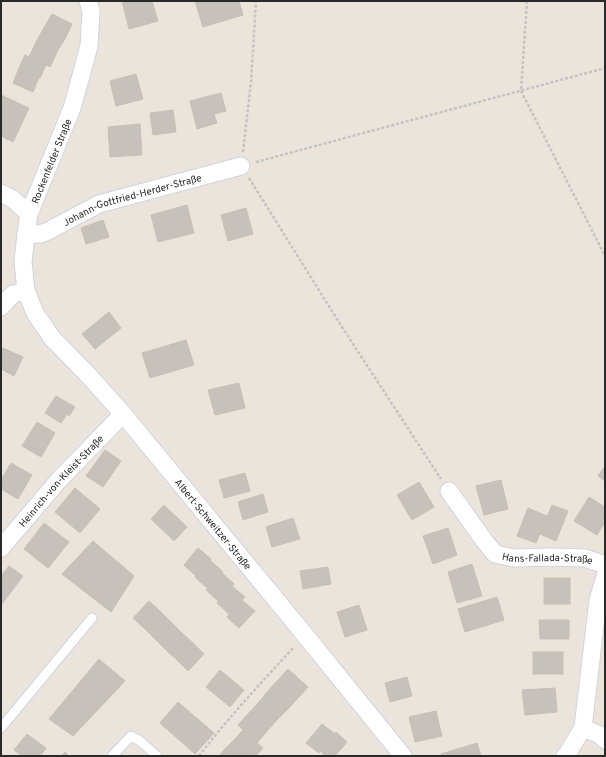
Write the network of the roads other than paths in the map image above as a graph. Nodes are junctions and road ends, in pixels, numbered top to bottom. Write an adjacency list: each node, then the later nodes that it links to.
1 (88, 1): 4 (street, Rockenfelder Straße)
2 (241, 166): 5 (street, Johann-Gottfried-Herder-Straße)
3 (1, 193): 4 (street)
4 (29, 214): 5 (street, Rockenfelder Straße)
5 (26, 234): 6 (street, Rockenfelder Straße)
6 (26, 291): 7 (street); 8 (street, Albert-Schweitzer-Straße)
7 (1, 307)
8 (123, 414): 10 (street, Heinrich-von-Kleist-Straße); 19 (street, Albert-Schweitzer-Straße)
9 (449, 491): 11 (street, Hans-Fallada-Straße)
10 (1, 548)
11 (605, 565)
12 (605, 577): 15 (street)
13 (92, 618): 14 (lane)
14 (1, 728)
15 (584, 728): 16 (street); 20 (street)
16 (605, 740)
17 (112, 756): 18 (lane)
18 (157, 756)
19 (403, 756)
20 (565, 756)

